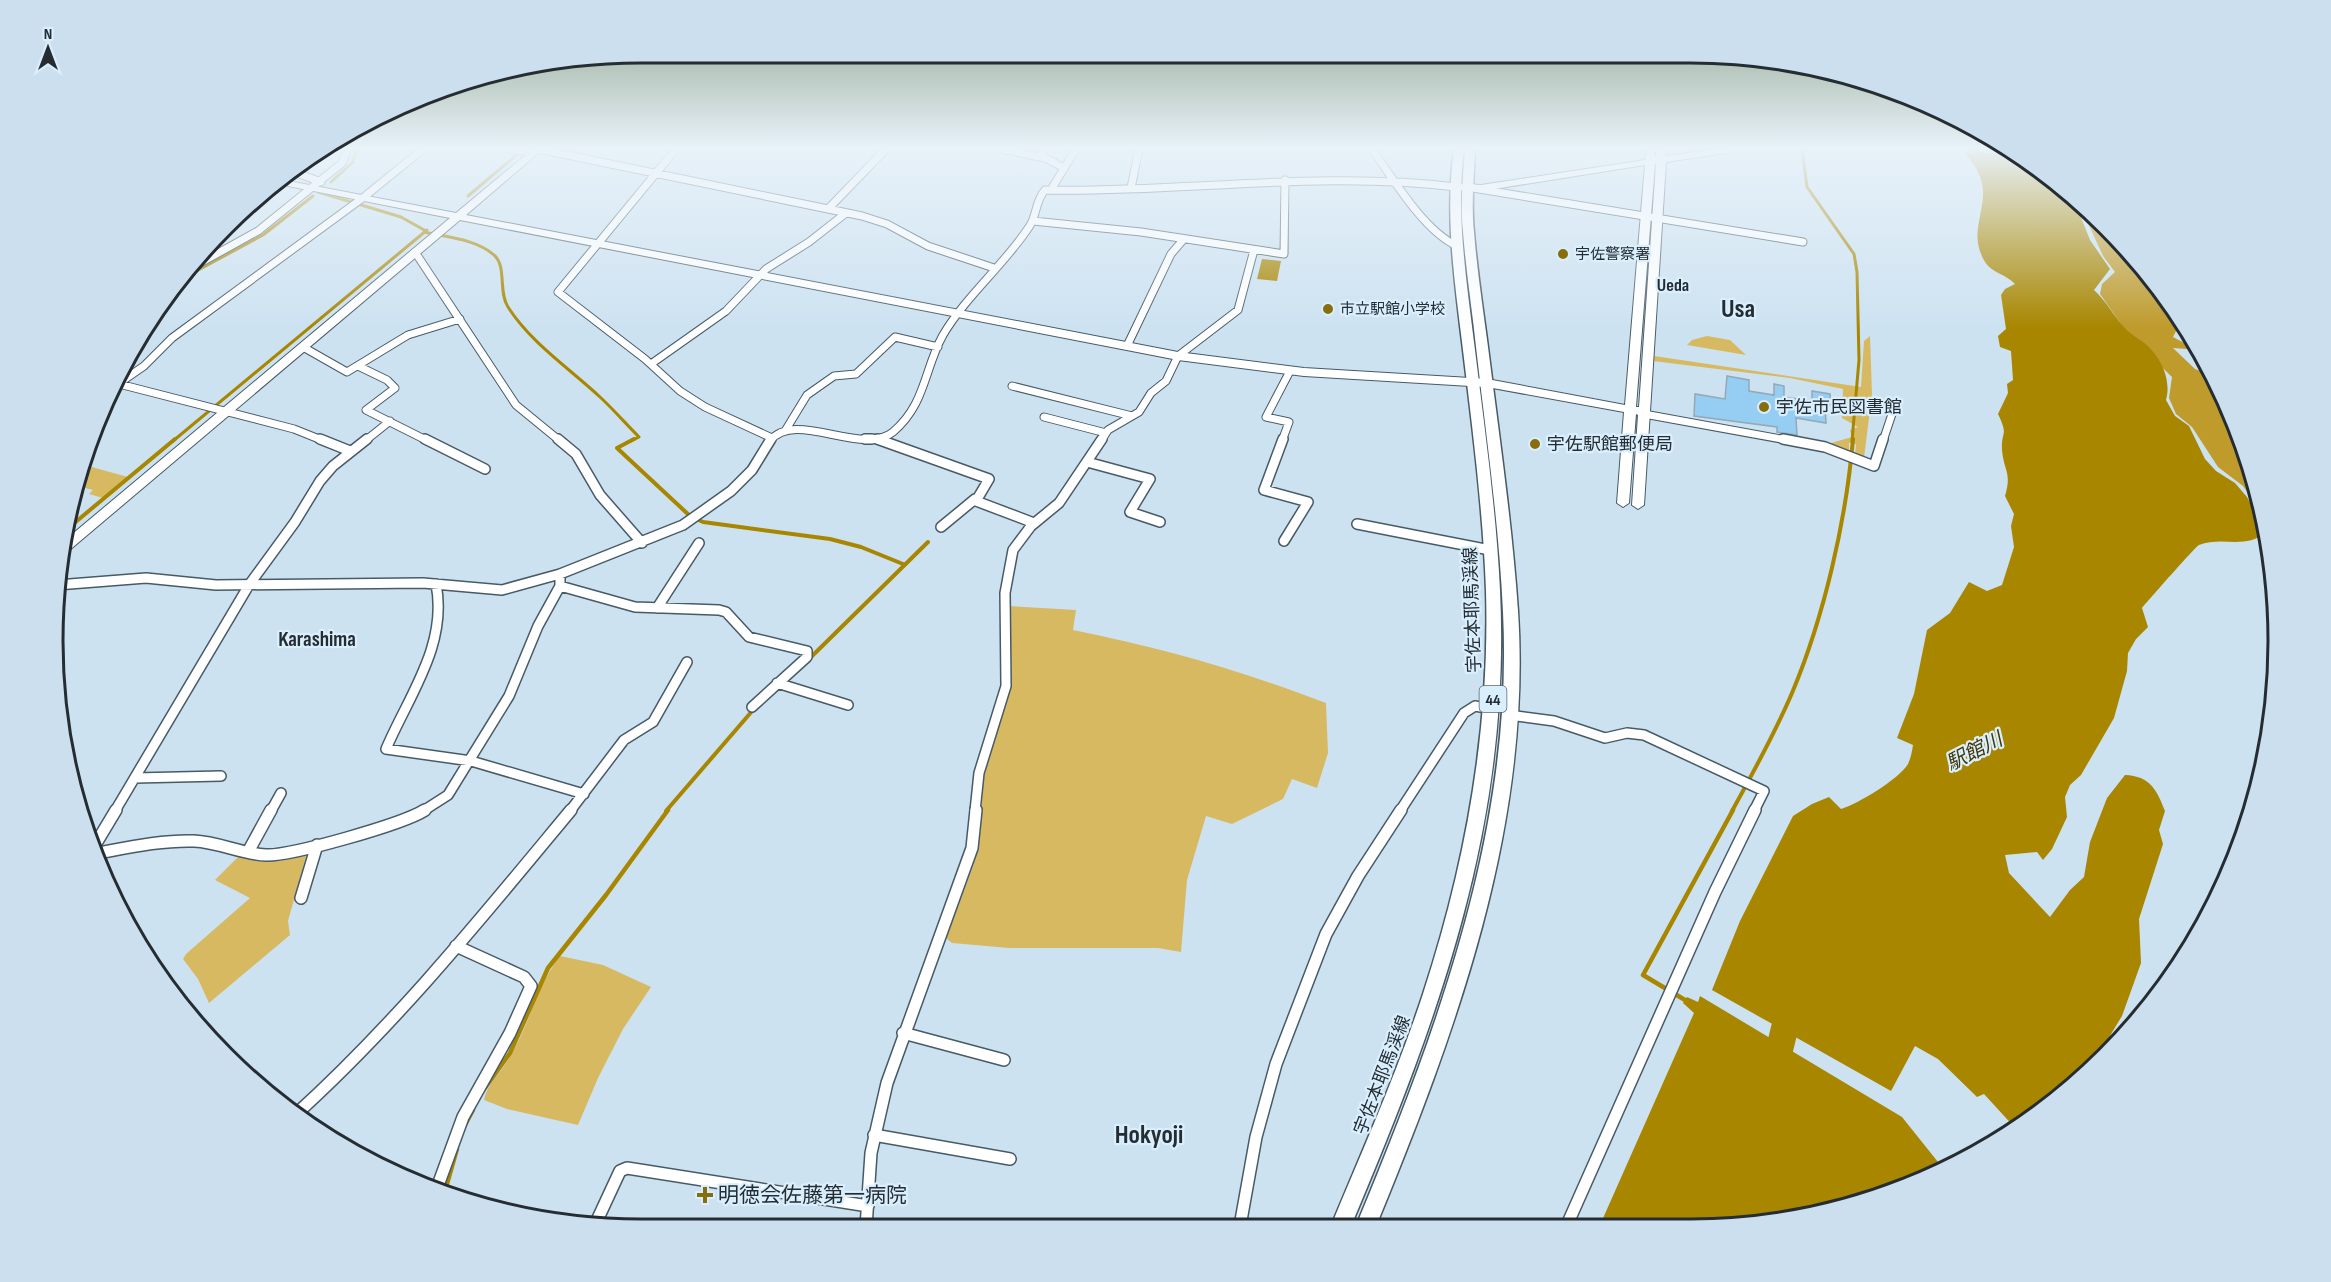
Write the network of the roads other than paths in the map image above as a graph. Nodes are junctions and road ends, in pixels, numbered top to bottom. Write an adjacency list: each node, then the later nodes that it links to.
1 (286, 209): 24 (street)
2 (348, 209): 36 (street)
3 (427, 209): 15 (street)
4 (467, 209): 15 (street)
5 (627, 209): 20 (street)
6 (828, 209): 14 (street)
7 (1036, 209): 17 (street)
8 (1285, 209): 22 (street)
9 (1416, 209): 21 (street)
10 (1463, 209): 21 (main road, 宇佐本耶馬渓線 / 44)
11 (1467, 209): 37 (main road, 宇佐本耶馬渓線 / 44)
12 (1595, 209): 16 (street)
13 (1653, 209): 16 (street)
14 (846, 213): 25 (street); 26 (street)
15 (460, 215): 20 (street); 23 (street)
16 (1652, 218): 19 (street); 40 (street); 43 (street)
17 (1033, 221): 18 (street); 25 (street)
18 (1183, 240): 22 (street); 29 (street)
19 (1803, 242)
20 (600, 243): 26 (street); 33 (street)
21 (1457, 246): 37 (main road, 宇佐本耶馬渓線 / 44)
22 (1254, 250): 32 (street)
23 (415, 252): 28 (street); 30 (street)
24 (205, 261)
25 (994, 268): 27 (street)
26 (762, 274): 27 (street); 33 (street)
27 (962, 313): 29 (street); 31 (street)
28 (460, 319): 34 (street); 63 (street)
29 (1127, 346): 32 (street)
30 (303, 347): 34 (street); 42 (street)
31 (938, 347): 47 (street); 50 (street)
32 (1178, 356): 35 (street); 44 (street)
33 (651, 363): 49 (street)
34 (358, 366): 46 (street)
35 (1290, 371): 37 (street); 61 (street)
36 (127, 378)
37 (1480, 383): 40 (street); 65 (main road, 宇佐本耶馬渓線 / 44); 77 (main road, 宇佐本耶馬渓線 / 44)
38 (1012, 386): 44 (street)
39 (122, 388): 42 (street)
40 (1630, 410): 43 (street); 55 (street)
41 (1896, 410): 43 (street)
42 (225, 413): 51 (street); 62 (street)
43 (1644, 413): 56 (street)
44 (1132, 416): 48 (street)
45 (1044, 417): 48 (street)
46 (390, 421): 51 (street); 53 (street)
47 (785, 431): 49 (street); 50 (street)
48 (1106, 433): 52 (street)
49 (772, 438): 63 (street)
50 (876, 439): 54 (street)
51 (350, 451): 69 (street)
52 (1087, 462): 57 (street); 58 (street)
53 (485, 469)
54 (975, 499): 58 (street); 60 (street)
55 (1623, 503)
56 (1638, 505)
57 (1160, 522)
58 (1034, 523): 89 (street)
59 (1357, 524): 65 (street)
60 (941, 527)
61 (1284, 541)
62 (72, 542)
63 (642, 543): 66 (street)
64 (699, 543): 71 (street)
65 (1490, 550): 76 (main road, 宇佐本耶馬渓線 / 44)
66 (560, 574): 68 (street); 70 (street)
67 (66, 584): 69 (street)
68 (436, 584): 69 (street); 78 (street)
69 (249, 585): 80 (street)
70 (560, 586): 71 (street); 78 (street)
71 (657, 608): 73 (street)
72 (687, 662): 82 (street)
73 (777, 683): 74 (street); 75 (street)
74 (848, 705)
75 (752, 707)
76 (1492, 709): 98 (street); 99 (main road, 宇佐本耶馬渓線 / 44)
77 (1509, 715): 100 (main road, 宇佐本耶馬渓線 / 44); 101 (street)
78 (471, 761): 82 (street); 84 (street)
79 (221, 776): 80 (street)
80 (135, 778): 83 (street)
81 (280, 793): 86 (street)
82 (584, 794): 88 (street)
83 (99, 840)
84 (318, 845): 86 (street); 87 (street)
85 (103, 851): 86 (street)
86 (248, 852)
87 (301, 898)
88 (456, 946): 91 (street); 94 (street)
89 (903, 1033): 90 (street); 92 (street)
90 (1004, 1060)
91 (302, 1109)
92 (874, 1135): 93 (street); 95 (street)
93 (1010, 1159)
94 (439, 1182)
95 (868, 1206): 96 (street); 97 (street)
96 (598, 1218)
97 (867, 1219)
98 (1241, 1219)
99 (1344, 1219)
100 (1369, 1219)
101 (1570, 1219)

